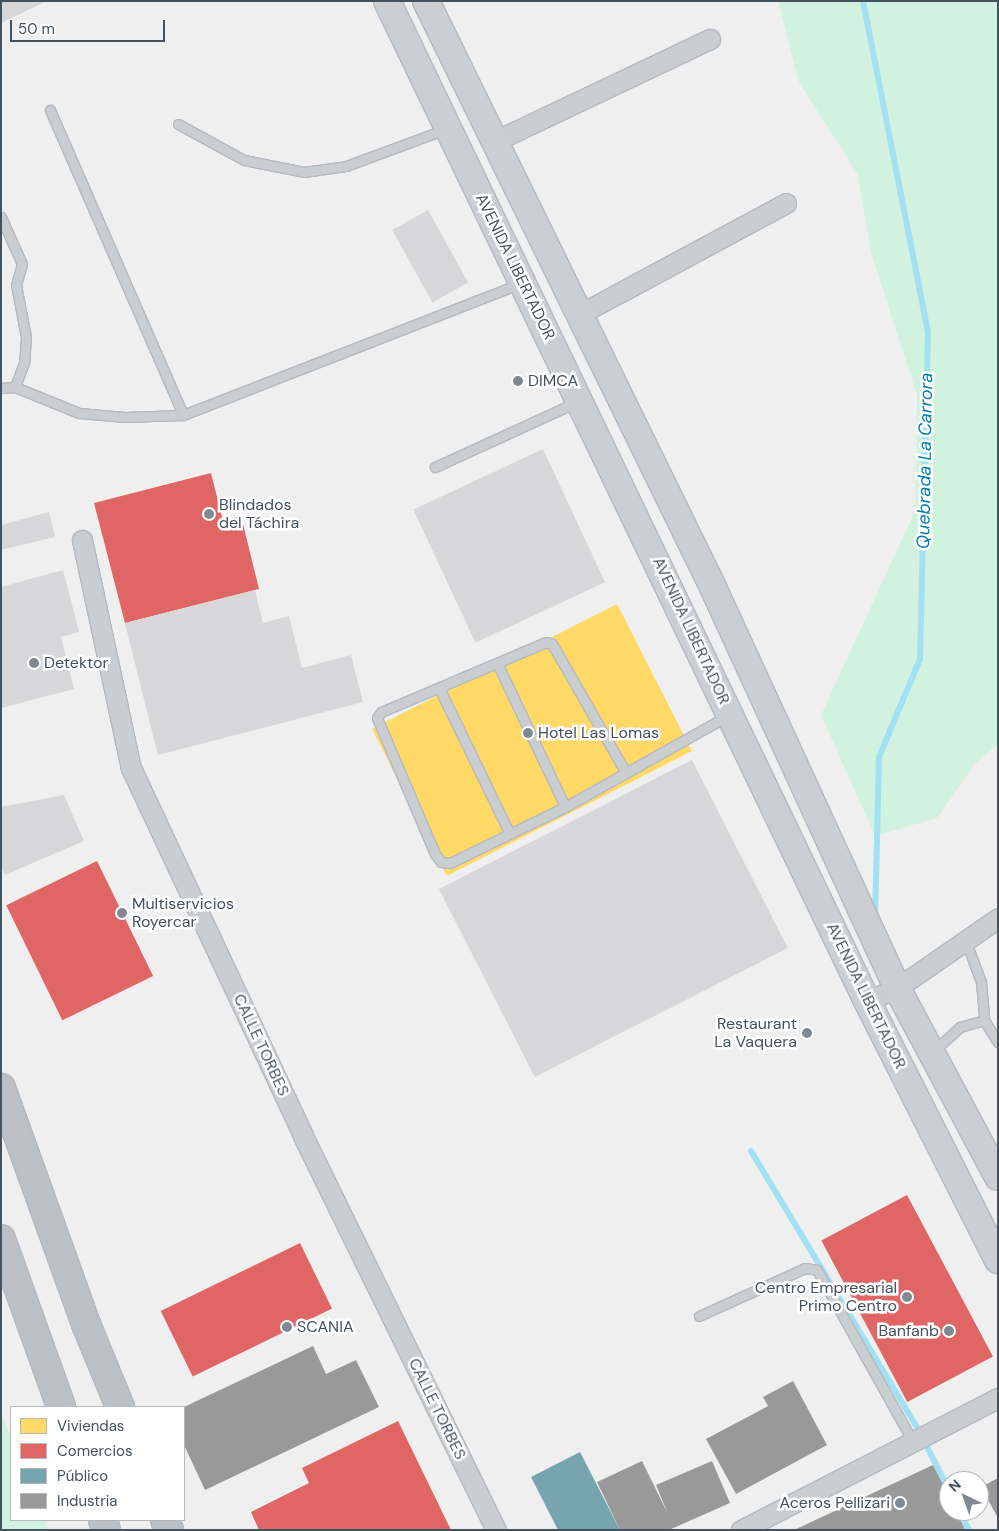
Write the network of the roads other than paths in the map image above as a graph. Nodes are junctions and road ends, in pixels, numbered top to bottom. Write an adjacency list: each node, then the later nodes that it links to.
1 (388, 1): 6 (main road, AVENIDA LIBERTADOR)
2 (426, 1): 7 (main road, AVENIDA LIBERTADOR)
3 (710, 39): 7 (street)
4 (50, 110): 15 (lane)
5 (178, 124): 6 (lane)
6 (448, 128): 10 (main road, AVENIDA LIBERTADOR)
7 (495, 141): 11 (main road, AVENIDA LIBERTADOR)
8 (786, 203): 11 (street)
9 (1, 217): 12 (lane)
10 (522, 283): 14 (main road, AVENIDA LIBERTADOR); 15 (lane)
11 (580, 314): 26 (main road, AVENIDA LIBERTADOR)
12 (15, 387): 13 (lane); 15 (lane)
13 (1, 388)
14 (579, 401): 16 (lane); 20 (main road, AVENIDA LIBERTADOR)
15 (183, 415)
16 (435, 467)
17 (82, 540): 40 (street, CALLE TORBES)
18 (498, 665): 19 (lane); 21 (lane); 22 (lane)
19 (440, 690): 23 (lane); 23 (lane)
20 (730, 715): 21 (lane); 27 (main road, AVENIDA LIBERTADOR)
21 (626, 773): 22 (lane)
22 (565, 807): 23 (lane)
23 (510, 834)
24 (998, 918): 25 (street)
25 (964, 939): 26 (street); 28 (lane)
26 (897, 988): 27 (street); 30 (main road, AVENIDA LIBERTADOR)
27 (867, 1001): 34 (main road, AVENIDA LIBERTADOR)
28 (984, 1020): 29 (lane); 30 (lane)
29 (998, 1042)
30 (932, 1052): 32 (main road, AVENIDA LIBERTADOR)
31 (1, 1088): 38 (highway)
32 (995, 1164)
33 (1, 1239): 37 (highway)
34 (998, 1260)
35 (700, 1316): 39 (lane)
36 (998, 1398): 39 (street)
37 (61, 1406)
38 (120, 1406)
39 (913, 1442): 41 (street)
40 (496, 1530)
41 (741, 1530)

